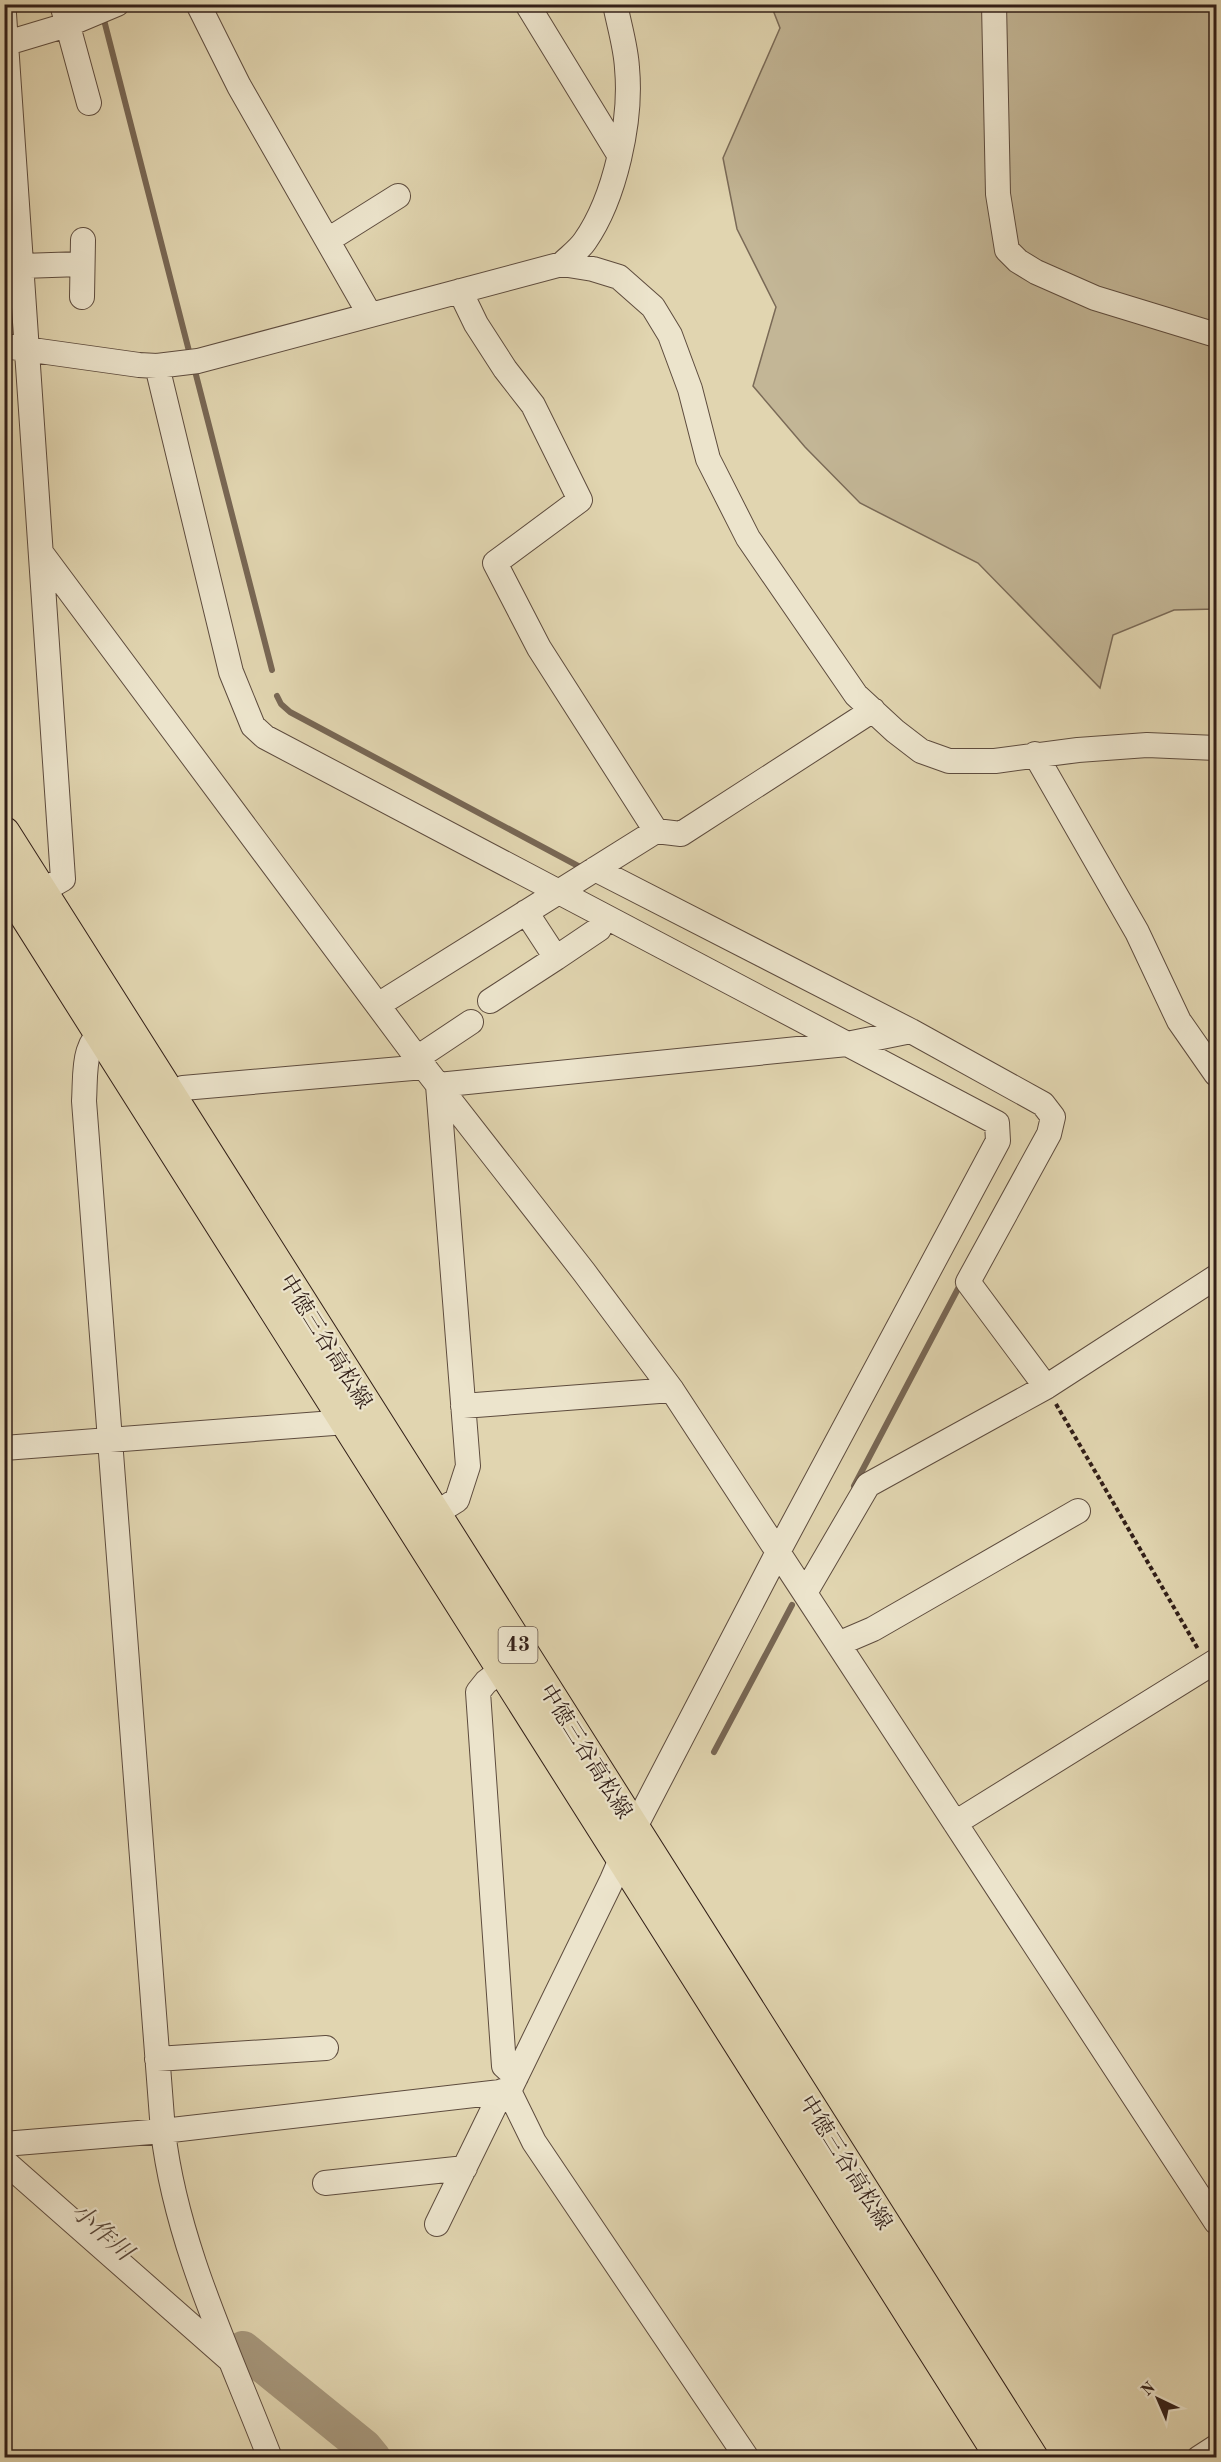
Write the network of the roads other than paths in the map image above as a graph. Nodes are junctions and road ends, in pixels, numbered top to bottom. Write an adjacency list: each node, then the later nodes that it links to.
1 (117, 4): 6 (street)
2 (198, 4): 13 (street)
3 (526, 4): 10 (street)
4 (615, 4): 10 (street)
5 (994, 4): 20 (street)
6 (64, 15): 7 (street); 8 (street)
7 (5, 32): 9 (street)
8 (89, 103)
9 (9, 148): 16 (street)
10 (618, 153): 15 (street)
11 (398, 196): 13 (street)
12 (82, 240): 14 (street)
13 (328, 240): 19 (street)
14 (81, 264): 16 (street); 18 (street)
15 (562, 264): 17 (street); 24 (street)
16 (16, 275): 21 (street)
17 (460, 291): 19 (street); 27 (street)
18 (82, 297)
19 (370, 315): 22 (street)
20 (1216, 335)
21 (16, 347): 22 (street); 23 (street)
22 (157, 366): 31 (street)
23 (42, 554): 30 (street); 36 (street)
24 (873, 710): 26 (street); 27 (street)
25 (1216, 748): 26 (street)
26 (1035, 754): 42 (street)
27 (656, 831): 29 (street)
28 (4, 833): 30 (main road, 中徳三谷高松線 / 43)
29 (595, 869): 31 (street); 39 (street)
30 (22, 892): 38 (main road, 中徳三谷高松線 / 43)
31 (558, 892): 32 (street); 40 (street)
32 (526, 912): 34 (street); 36 (street)
33 (598, 930): 34 (street)
34 (556, 958): 35 (street)
35 (490, 1001)
36 (378, 1005): 41 (street)
37 (471, 1022): 41 (street)
38 (110, 1024): 43 (main road, 中徳三谷高松線 / 43); 48 (main road, 中徳三谷高松線 / 43); 49 (street)
39 (911, 1031): 40 (street); 45 (street)
40 (847, 1044): 41 (street); 53 (street)
41 (427, 1070): 43 (street); 46 (street); 47 (street)
42 (1216, 1074)
43 (170, 1096): 48 (main road, 中徳三谷高松線 / 43)
44 (1216, 1278): 45 (street)
45 (1046, 1387): 54 (street)
46 (672, 1390): 47 (street); 53 (street)
47 (463, 1406): 52 (street)
48 (359, 1421): 49 (street); 52 (main road, 中徳三谷高松線 / 43)
49 (110, 1439): 50 (street); 62 (street)
50 (4, 1448)
51 (1078, 1511): 55 (street)
52 (424, 1521): 56 (main road, 中徳三谷高松線 / 43)
53 (778, 1552): 54 (street); 59 (street)
54 (805, 1593): 55 (street)
55 (838, 1644): 58 (street)
56 (513, 1662): 59 (main road, 中徳三谷高松線 / 43); 60 (main road, 中徳三谷高松線 / 43); 63 (street)
57 (1212, 1664): 58 (street)
58 (955, 1823): 68 (street)
59 (634, 1829): 60 (street); 70 (main road, 中徳三谷高松線 / 43)
60 (621, 1859): 63 (street); 70 (main road, 中徳三谷高松線 / 43)
61 (326, 2048): 62 (street)
62 (157, 2059): 64 (street)
63 (509, 2086): 64 (street); 66 (street); 74 (street)
64 (163, 2131): 65 (street); 71 (street)
65 (8, 2149): 71 (street)
66 (465, 2169): 67 (street); 69 (street)
67 (325, 2183)
68 (1216, 2222)
69 (437, 2224)
70 (929, 2339): 75 (main road, 中徳三谷高松線 / 43); 76 (main road, 中徳三谷高松線 / 43)
71 (234, 2363): 73 (street)
72 (1216, 2447): 77 (street)
73 (270, 2457)
74 (747, 2457)
75 (1002, 2457)
76 (1032, 2457)
77 (1199, 2457)

